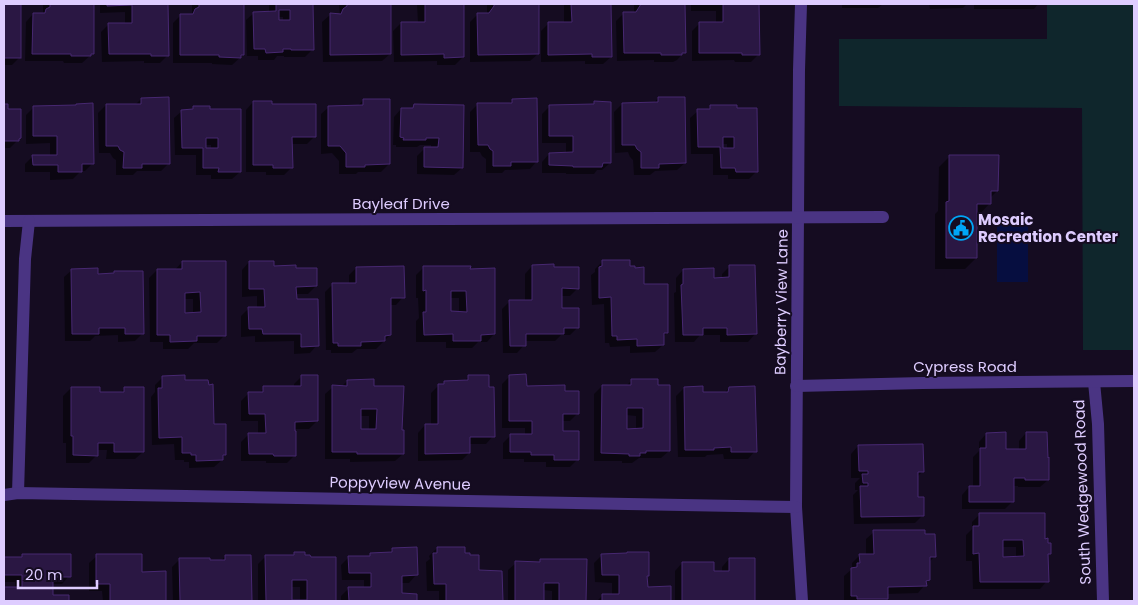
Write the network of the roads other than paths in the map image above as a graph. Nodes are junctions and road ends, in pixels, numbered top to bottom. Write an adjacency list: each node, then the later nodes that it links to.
1 (801, 4): 3 (street, Bayberry View Lane)
2 (883, 217): 3 (street, Bayleaf Drive)
3 (798, 218): 5 (street, Bayleaf Drive); 8 (street, Bayberry View Lane)
4 (4, 221): 5 (street, Bayleaf Drive)
5 (29, 221): 9 (street)
6 (1134, 381): 7 (street, Cypress Road)
7 (1094, 382): 8 (street, Cypress Road); 13 (street, South Wedgewood Road)
8 (796, 386): 11 (street, Bayberry View Lane)
9 (18, 493): 10 (street, Poppyview Avenue); 11 (street, Poppyview Avenue)
10 (4, 495)
11 (796, 507): 12 (street, Bayberry View Lane)
12 (802, 601)
13 (1103, 601)

